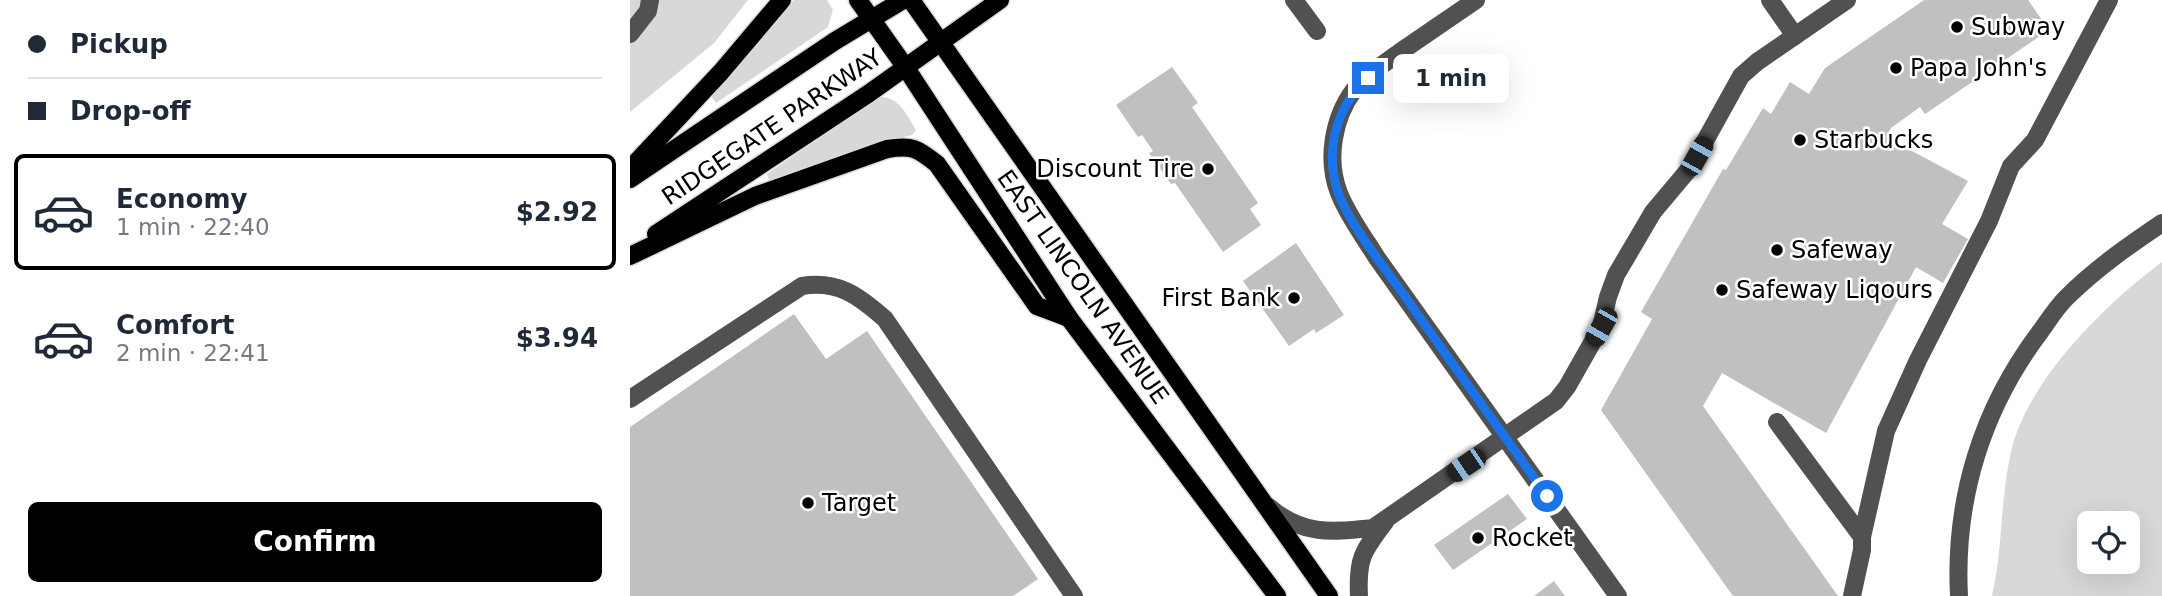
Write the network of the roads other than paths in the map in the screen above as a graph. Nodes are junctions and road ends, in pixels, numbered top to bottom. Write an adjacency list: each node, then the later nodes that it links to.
1 (650, 0): 14 (street)
2 (782, 0): 18 (main road)
3 (858, 0): 12 (main road, EAST LINCOLN AVENUE)
4 (903, 0): 12 (main road, RIDGEGATE PARKWAY)
5 (911, 0): 16 (main road, EAST LINCOLN AVENUE)
6 (1000, 0): 16 (main road, RIDGEGATE PARKWAY)
7 (1294, 0): 13 (street)
8 (1476, 0): 26 (street)
9 (1770, 0): 15 (street)
10 (1847, 0): 15 (street)
11 (2109, 0): 29 (street)
12 (871, 19): 17 (main road, EAST LINCOLN AVENUE); 19 (main road, RIDGEGATE PARKWAY)
13 (1318, 31)
14 (630, 34)
15 (1794, 36): 26 (street)
16 (940, 43): 17 (main road, RIDGEGATE PARKWAY); 27 (main road, EAST LINCOLN AVENUE)
17 (905, 68): 21 (main road, RIDGEGATE PARKWAY); 23 (main road, EAST LINCOLN AVENUE)
18 (630, 169)
19 (630, 178)
20 (2162, 222): 36 (street)
21 (630, 250)
22 (630, 256): 23 (main road)
23 (1069, 318): 31 (main road, EAST LINCOLN AVENUE)
24 (630, 399): 30 (street)
25 (1777, 422): 29 (street)
26 (1506, 438): 28 (street); 34 (street)
27 (1264, 503): 28 (street); 32 (main road, EAST LINCOLN AVENUE)
28 (1387, 519): 33 (street)
29 (1861, 537): 35 (street)
30 (1074, 596)
31 (1277, 596)
32 (1329, 596)
33 (1359, 596)
34 (1618, 596)
35 (1852, 596)
36 (1959, 596)

